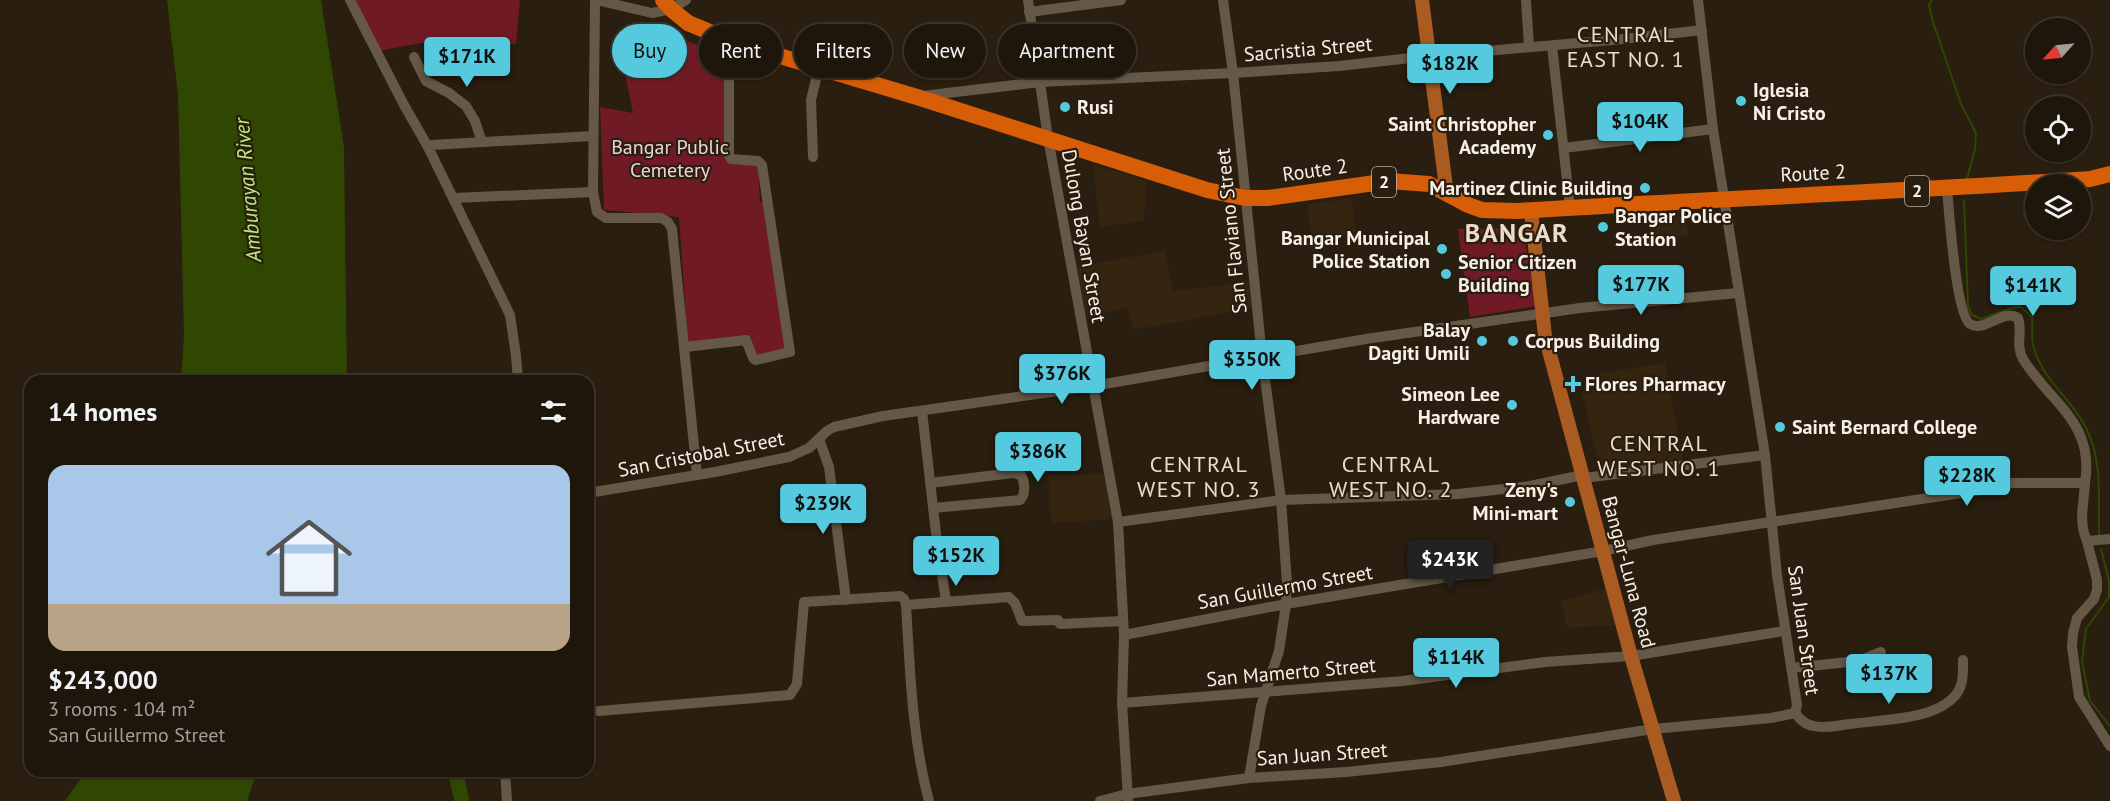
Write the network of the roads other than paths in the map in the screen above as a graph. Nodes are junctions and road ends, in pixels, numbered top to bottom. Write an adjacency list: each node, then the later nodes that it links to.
1 (350, 0): 28 (street)
2 (596, 0): 10 (street); 25 (street)
3 (686, 0): 10 (street)
4 (1028, 0): 11 (street, Dulong Bayan Street)
5 (1121, 0): 11 (street)
6 (1223, 0): 18 (street, San Flaviano Street)
7 (1422, 0): 16 (main road)
8 (1526, 0): 15 (street)
9 (1698, 0): 13 (street, San Juan Street)
10 (667, 5): 12 (highway, Route 2 / 2)
11 (1029, 12): 22 (street, Dulong Bayan Street)
12 (699, 28)
13 (1702, 30): 14 (street, Sacristia Street); 24 (street, San Juan Street)
14 (1552, 46): 15 (street, Sacristia Street); 29 (street)
15 (1529, 47): 16 (street, Sacristia Street)
16 (1429, 56): 18 (street, Sacristia Street); 34 (main road)
17 (414, 57): 27 (street)
18 (1233, 74): 22 (street, Sacristia Street); 36 (street, San Flaviano Street)
19 (729, 78): 42 (street)
20 (816, 78): 30 (street)
21 (855, 78): 23 (highway, Route 2 / 2)
22 (1040, 82): 23 (street, Sacristia Street); 26 (street, Dulong Bayan Street)
23 (917, 97): 26 (highway, Route 2 / 2)
24 (1713, 129): 29 (street); 37 (street, San Juan Street)
25 (593, 136): 27 (street); 33 (street)
26 (1048, 138): 36 (highway, Route 2 / 2); 45 (street, Dulong Bayan Street)
27 (482, 142): 28 (street)
28 (428, 147): 35 (street)
29 (1564, 148): 38 (street)
30 (813, 157)
31 (2110, 174): 32 (highway, Route 2 / 2)
32 (1947, 189): 37 (highway, Route 2 / 2); 52 (street)
33 (593, 192): 35 (street); 42 (street)
34 (1447, 195): 36 (highway, Route 2 / 2); 39 (highway, Route 2 / 2)
35 (454, 198): 44 (street)
36 (1245, 198): 43 (street, San Flaviano Street)
37 (1723, 200): 38 (highway, Route 2 / 2); 40 (street, San Juan Street)
38 (1570, 207): 39 (highway, Route 2 / 2)
39 (1531, 211): 41 (main road, Bangar-Luna Road)
40 (1738, 293): 41 (street, San Cristobal Street); 48 (street, San Juan Street)
41 (1541, 313): 43 (street, San Cristobal Street); 50 (main road, Bangar-Luna Road)
42 (685, 347): 49 (street)
43 (1262, 356): 45 (street, San Cristobal Street); 54 (street, San Flaviano Street)
44 (518, 375)
45 (1093, 386): 46 (street, San Cristobal Street); 57 (street, Dulong Bayan Street)
46 (922, 411): 47 (street, San Cristobal Street); 51 (street)
47 (819, 439): 49 (street, San Cristobal Street); 61 (street)
48 (1765, 455): 50 (street); 56 (street, San Juan Street)
49 (697, 475): 53 (street, San Cristobal Street)
50 (1584, 477): 54 (street); 60 (main road, Bangar-Luna Road)
51 (930, 483): 55 (street); 55 (street)
52 (2085, 483): 56 (street, San Guillermo Street); 59 (street)
53 (594, 492)
54 (1281, 500): 57 (street); 63 (street, San Flaviano Street)
55 (933, 508): 62 (street)
56 (1772, 521): 60 (street, San Guillermo Street); 66 (street, San Juan Street)
57 (1118, 522): 65 (street, Dulong Bayan Street)
58 (2110, 539): 59 (street)
59 (2088, 541): 77 (street)
60 (1603, 551): 63 (street, San Guillermo Street); 69 (main road, Bangar-Luna Road)
61 (846, 600): 64 (street); 74 (street)
62 (946, 602): 64 (street); 65 (street)
63 (1286, 604): 67 (street, San Guillermo Street); 72 (street, San Flaviano Street)
64 (906, 605): 82 (street)
65 (1123, 621): 67 (street, Dulong Bayan Street)
66 (1784, 631): 69 (street, San Mamerto Street); 71 (street, San Juan Street)
67 (1124, 635): 73 (street, Dulong Bayan Street)
68 (1881, 652): 71 (street)
69 (1631, 656): 72 (street, San Mamerto Street); 76 (main road, Bangar-Luna Road)
70 (1963, 660): 75 (street)
71 (1791, 668): 75 (street, San Juan Street)
72 (1265, 693): 73 (street, San Mamerto Street); 79 (street, San Flaviano Street)
73 (1122, 703): 80 (street, Dulong Bayan Street)
74 (599, 711)
75 (1795, 713): 76 (street, San Juan Street)
76 (1653, 729): 79 (street, San Juan Street); 84 (main road, Bangar-Luna Road)
77 (2110, 746)
78 (505, 777): 81 (street)
79 (1249, 778): 80 (street, San Juan Street)
80 (1128, 797): 83 (street, San Juan Street)
81 (507, 801)
82 (930, 801)
83 (1100, 801)
84 (1674, 801)

